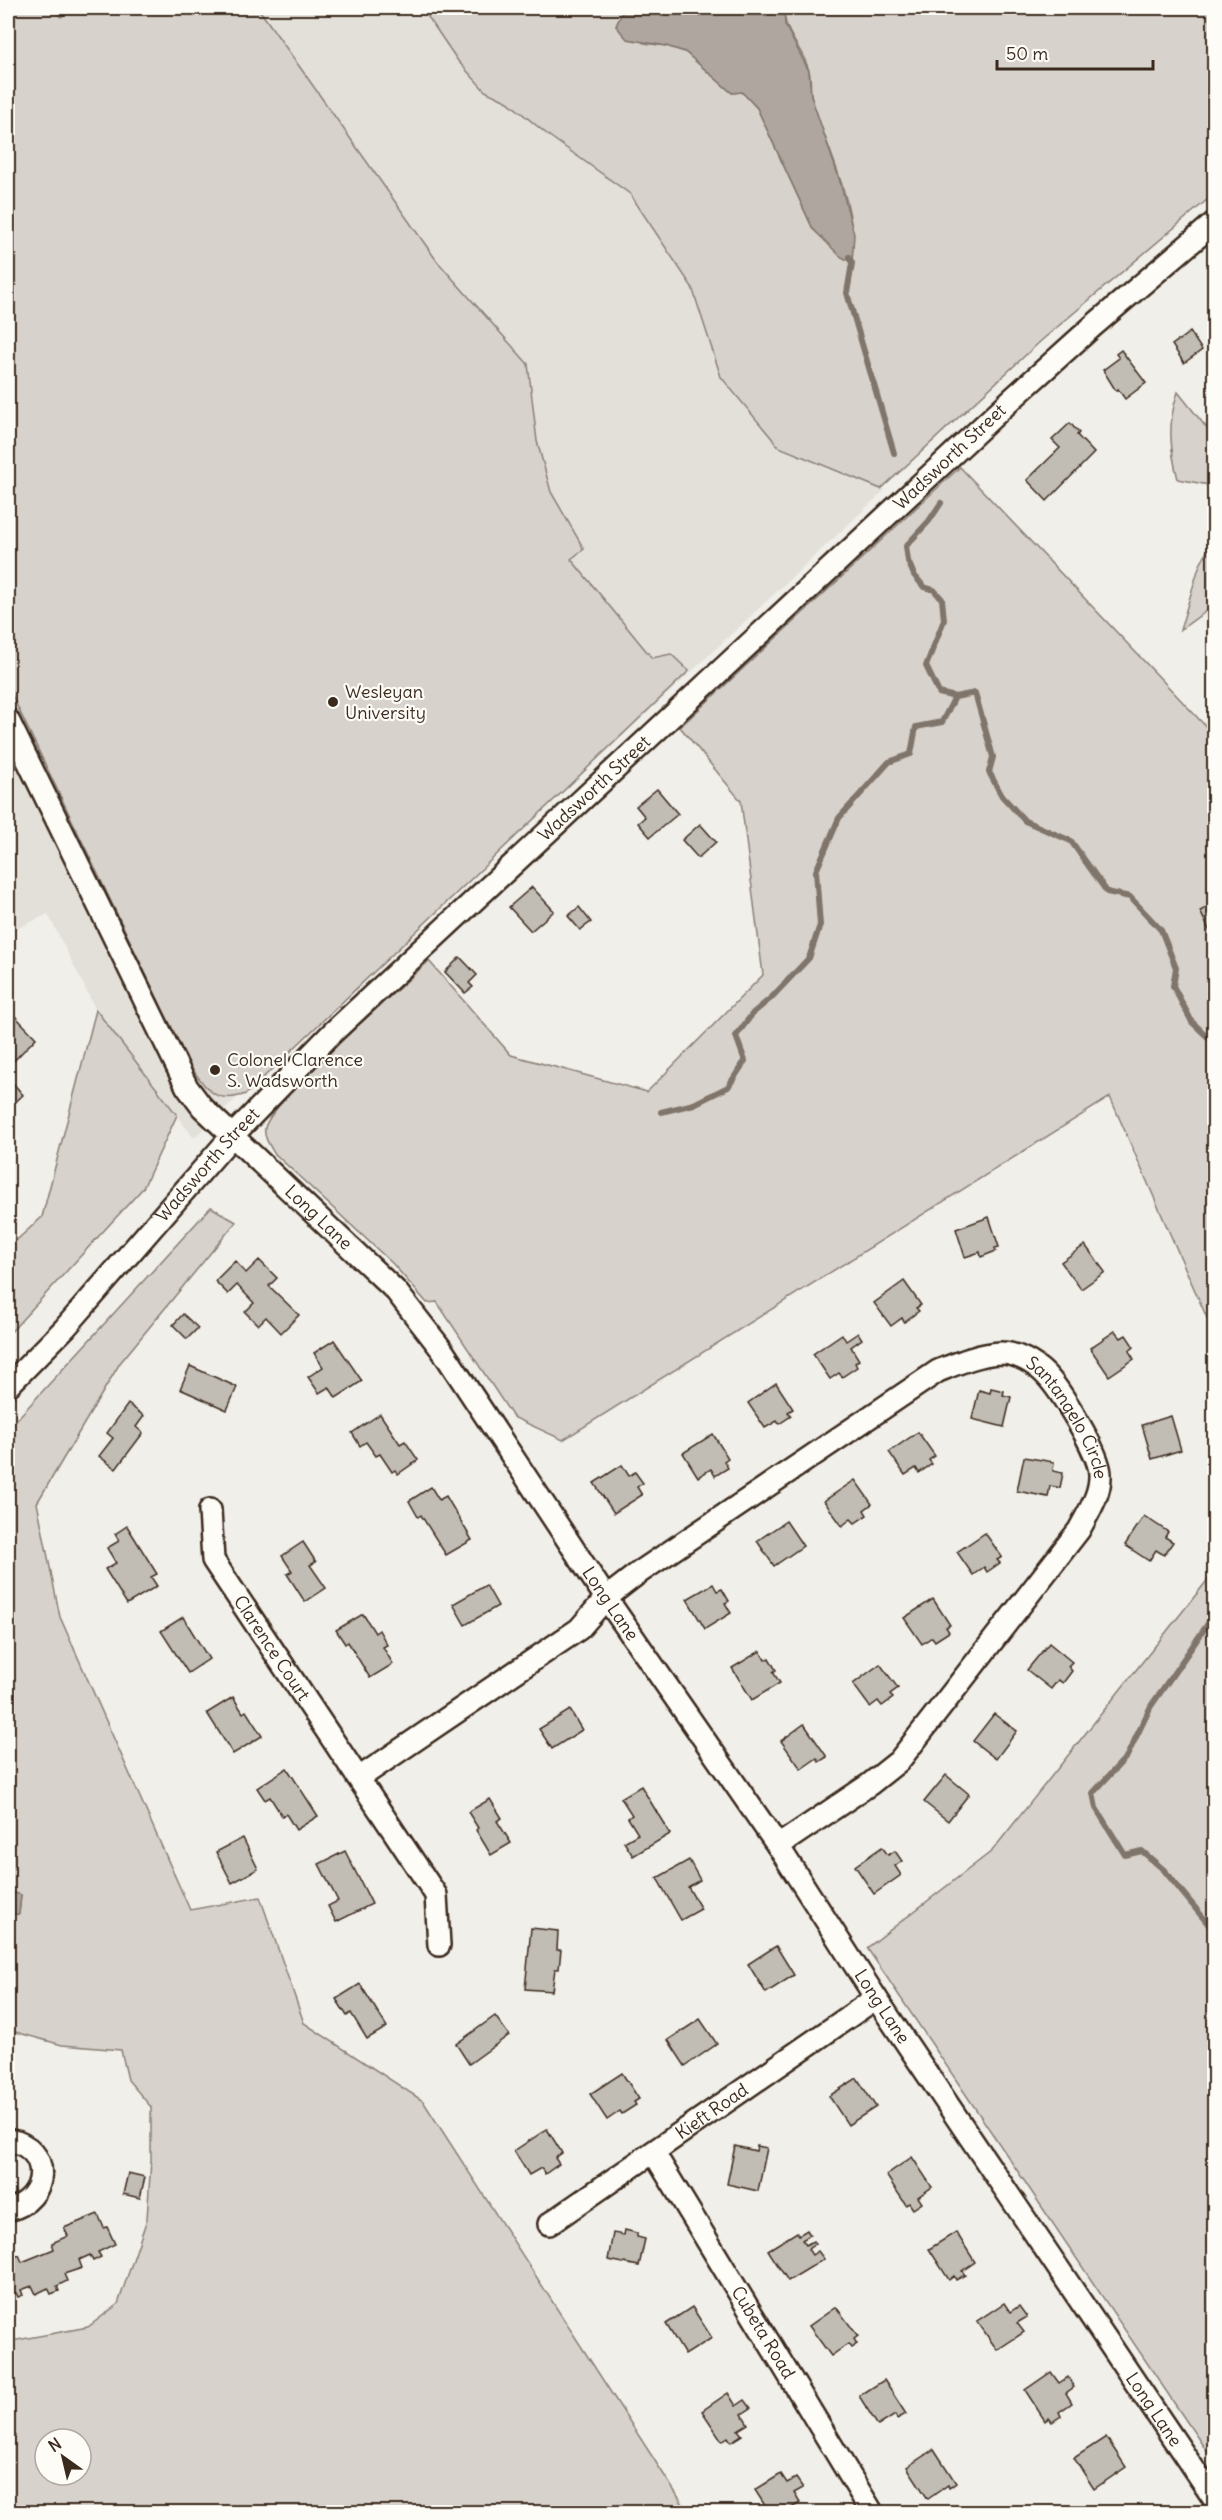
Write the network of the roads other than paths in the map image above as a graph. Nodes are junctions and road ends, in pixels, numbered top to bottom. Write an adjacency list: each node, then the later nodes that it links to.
1 (1215, 223): 3 (street, Wadsworth Street)
2 (8, 720): 3 (street, Long Lane)
3 (232, 1136): 4 (street, Wadsworth Street); 6 (street, Long Lane)
4 (8, 1386)
5 (210, 1510): 7 (street, Clarence Court)
6 (606, 1598): 7 (street); 8 (street, Long Lane); 8 (street, Santangelo Circle)
7 (359, 1778): 9 (street, Clarence Court)
8 (778, 1846): 10 (street, Long Lane)
9 (439, 1946)
10 (876, 1998): 12 (street, Kieft Road); 15 (street, Long Lane)
11 (8, 2140): 13 (street)
12 (654, 2153): 14 (street, Kieft Road); 16 (street, Cubeta Road)
13 (8, 2210)
14 (549, 2224)
15 (1215, 2499)
16 (872, 2512)

